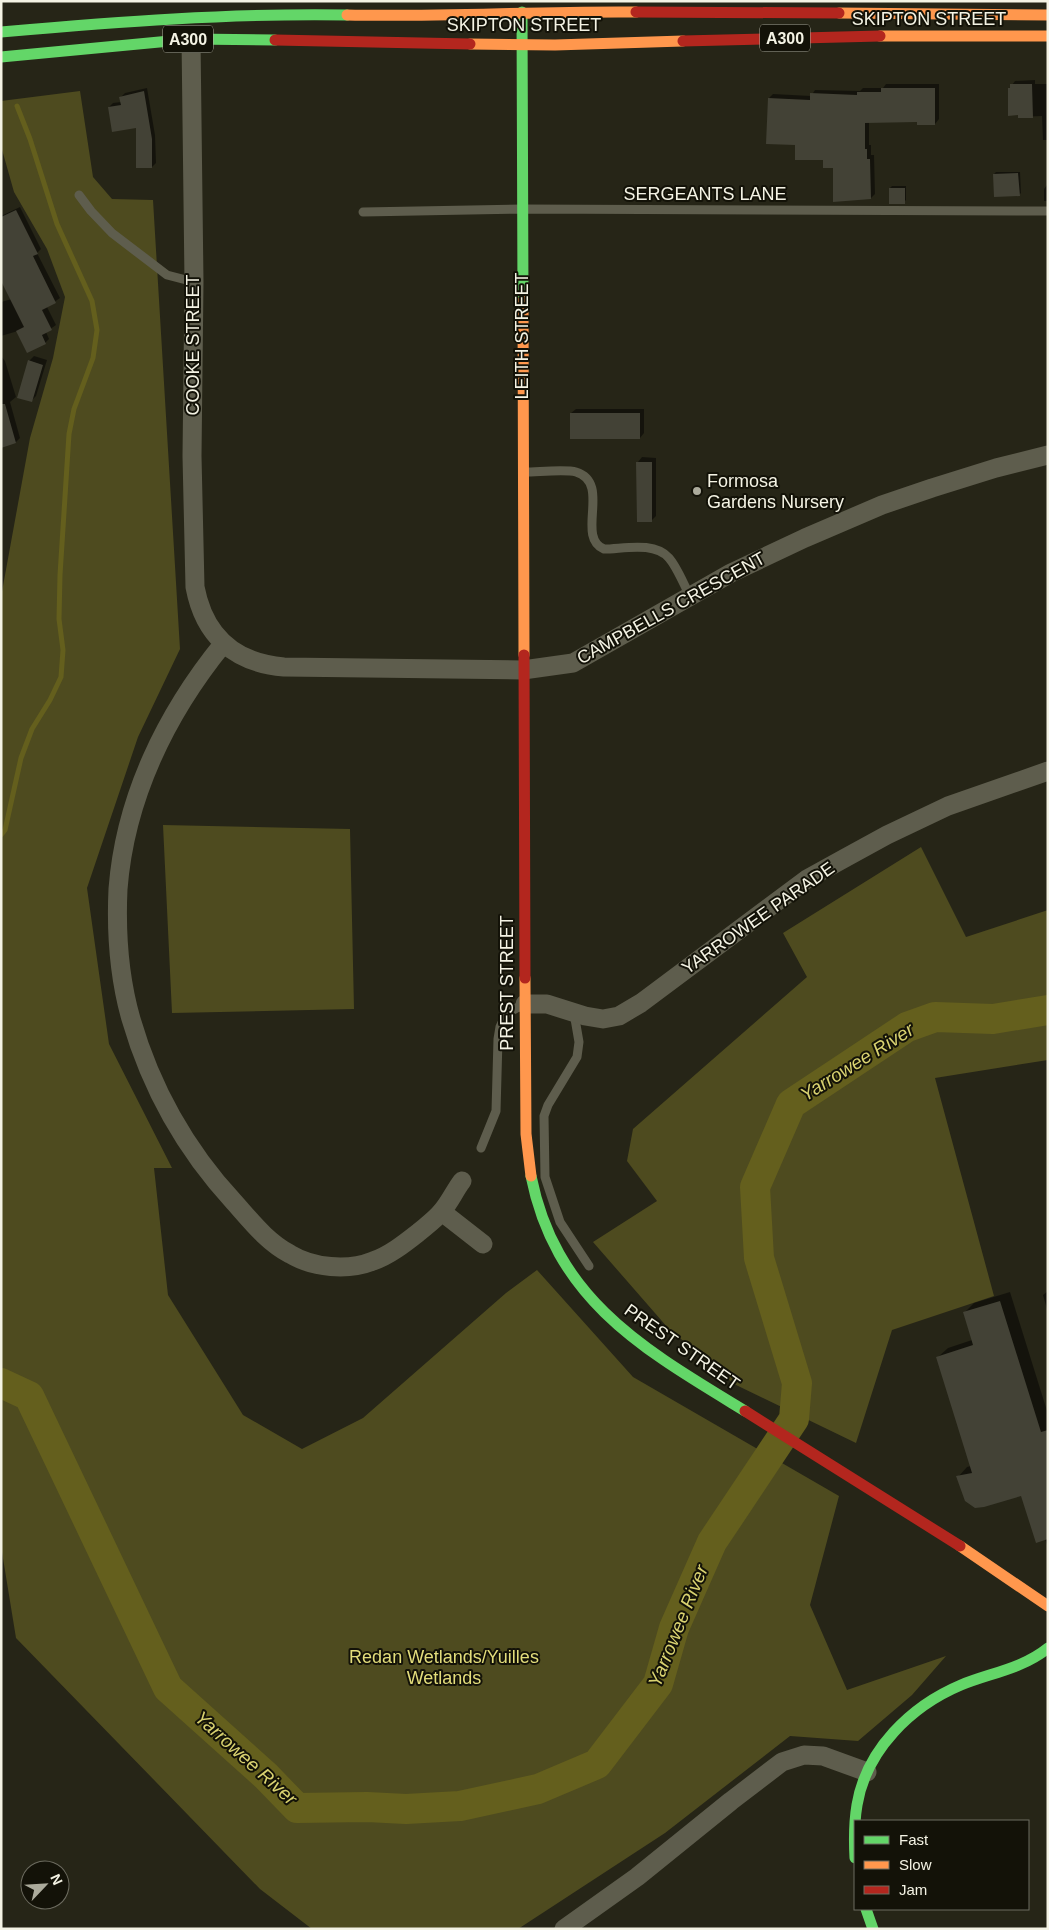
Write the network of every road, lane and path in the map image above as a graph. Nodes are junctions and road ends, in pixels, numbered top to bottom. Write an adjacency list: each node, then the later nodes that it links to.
1 (151, 1): 4 (street)
2 (522, 7): 3 (main road, SKIPTON STREET / A300); 4 (main road, SKIPTON STREET / A300); 8 (main road, LEITH STREET)
3 (1048, 15)
4 (156, 19): 5 (main road, SKIPTON STREET / A300)
5 (1, 32)
6 (1048, 36): 8 (main road, SKIPTON STREET / A300)
7 (191, 38): 8 (main road, SKIPTON STREET / A300); 9 (main road, SKIPTON STREET / A300); 14 (street, COOKE STREET)
8 (522, 44): 11 (main road, LEITH STREET)
9 (1, 57)
10 (79, 194): 14 (lane)
11 (522, 210): 12 (lane, SERGEANTS LANE); 13 (lane, SERGEANTS LANE); 16 (main road, LEITH STREET)
12 (1048, 211)
13 (362, 212)
14 (194, 282): 18 (street, COOKE STREET)
15 (1048, 455): 17 (street, CAMPBELLS CRESCENT)
16 (522, 472): 17 (lane); 19 (main road, LEITH STREET)
17 (690, 596): 19 (street, CAMPBELLS CRESCENT)
18 (223, 644): 19 (street, CAMPBELLS CRESCENT); 25 (street)
19 (523, 670): 21 (main road, PREST STREET)
20 (1048, 771): 22 (street, YARROWEE PARADE)
21 (524, 1004): 22 (street, YARROWEE PARADE); 23 (lane); 28 (main road, PREST STREET)
22 (574, 1013): 27 (lane)
23 (481, 1148)
24 (462, 1180): 25 (street)
25 (442, 1212): 26 (street)
26 (483, 1244)
27 (589, 1266)
28 (1048, 1606)
29 (1048, 1648): 30 (main road)
30 (867, 1772): 31 (main road); 35 (street)
31 (855, 1820)
32 (854, 1826): 33 (main road)
33 (854, 1846)
34 (866, 1910): 36 (main road)
35 (564, 1929)
36 (872, 1929)

